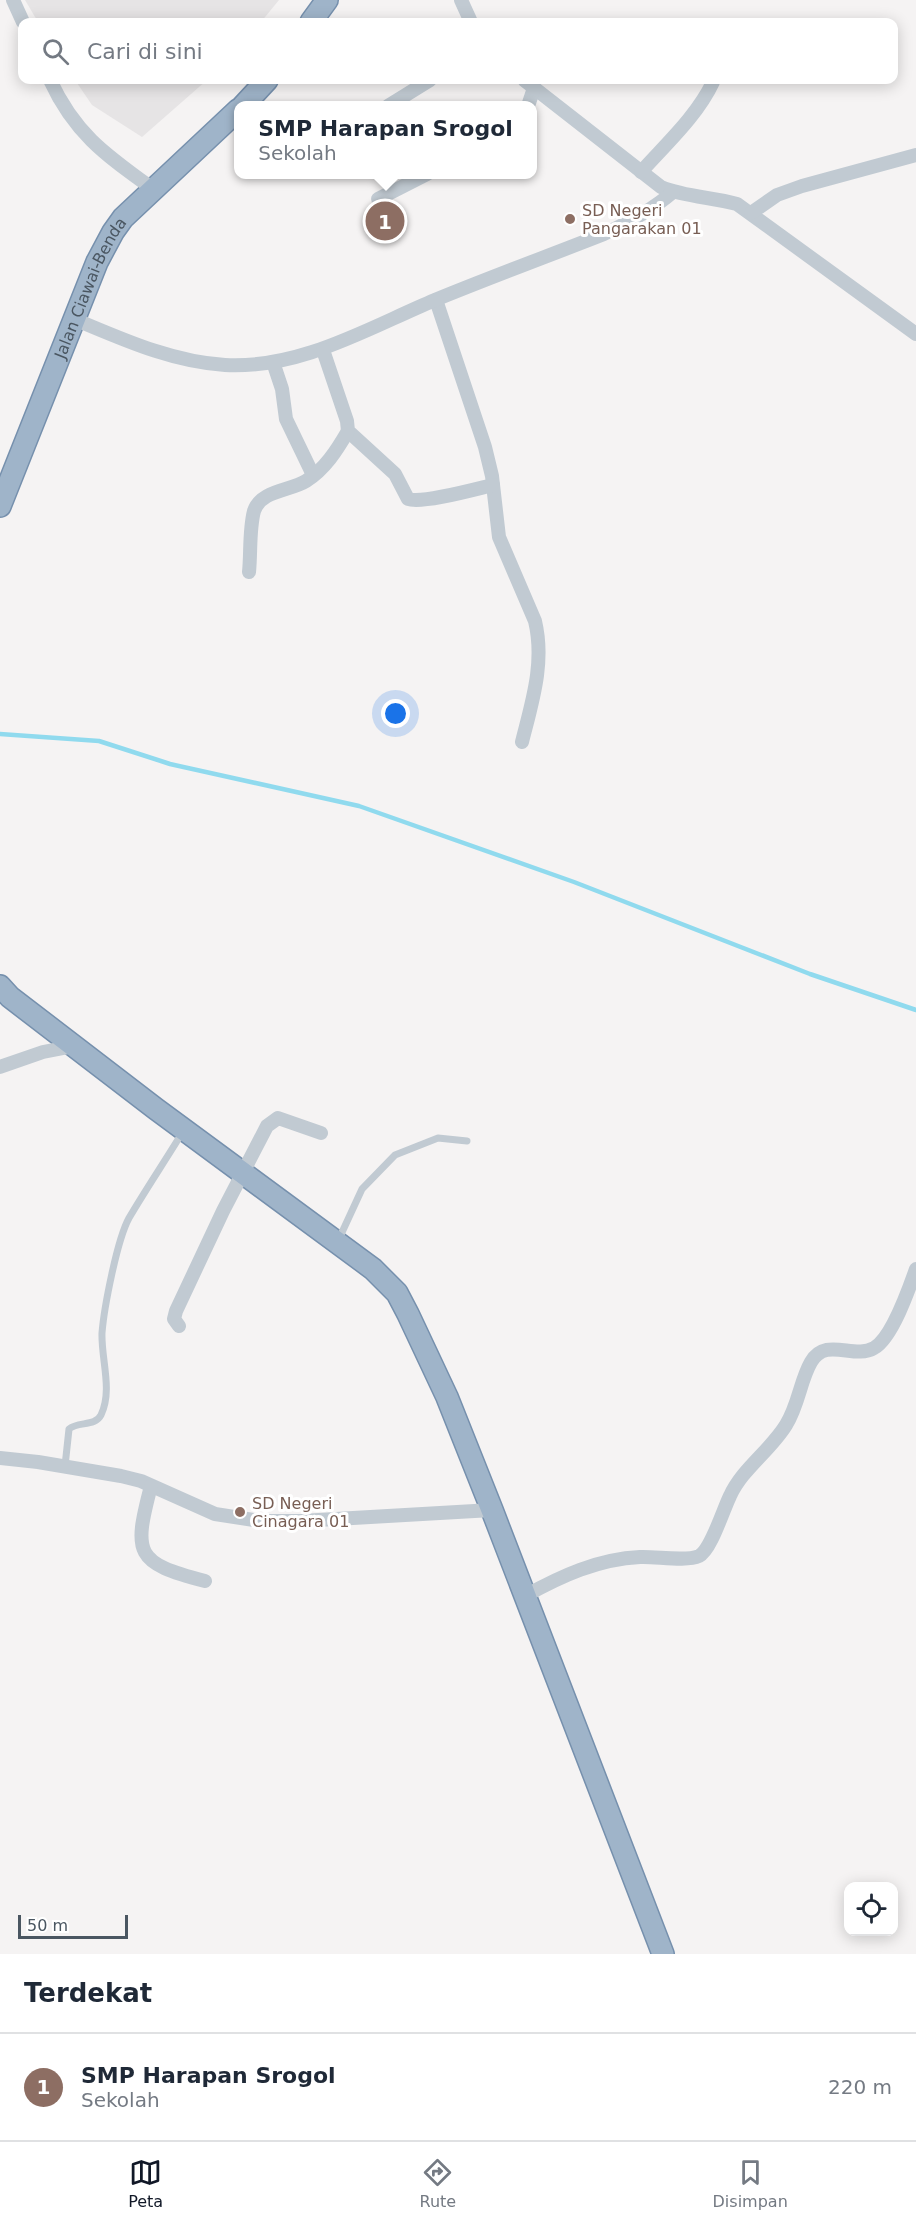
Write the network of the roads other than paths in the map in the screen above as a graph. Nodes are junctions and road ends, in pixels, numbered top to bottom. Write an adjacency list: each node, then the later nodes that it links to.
1 (13, 0): 4 (street)
2 (327, 0): 5 (highway)
3 (461, 0): 6 (street)
4 (21, 18)
5 (314, 18)
6 (469, 18)
7 (52, 84): 19 (street)
8 (263, 84): 12 (highway)
9 (422, 84): 13 (street)
10 (529, 84): 14 (street); 17 (street)
11 (712, 84): 17 (street)
12 (247, 101)
13 (395, 101)
14 (528, 101)
15 (234, 114): 19 (highway, Jalan Ciawai-Benda)
16 (916, 155): 22 (street)
17 (641, 172): 20 (street)
18 (417, 179): 21 (street)
19 (153, 189): 24 (highway, Jalan Ciawai-Benda)
20 (673, 192): 22 (street); 23 (street)
21 (378, 199)
22 (751, 213): 25 (street)
23 (436, 300): 26 (street); 30 (street)
24 (74, 318): 27 (street); 31 (highway, Jalan Ciawai-Benda)
25 (916, 334)
26 (323, 350): 27 (street); 28 (street)
27 (273, 362): 29 (street)
28 (348, 431): 29 (street); 30 (street)
29 (314, 475): 32 (street)
30 (494, 485): 33 (street)
31 (0, 506)
32 (249, 572)
33 (522, 742)
34 (0, 986): 35 (highway)
35 (74, 1046): 36 (street); 37 (highway)
36 (0, 1066)
37 (184, 1129): 40 (highway); 45 (lane)
38 (321, 1133): 40 (street)
39 (467, 1141): 41 (lane)
40 (244, 1173): 41 (highway); 43 (street)
41 (338, 1242): 47 (highway)
42 (916, 1269): 49 (street)
43 (179, 1326)
44 (0, 1458): 45 (street)
45 (65, 1466): 46 (street)
46 (152, 1486): 47 (street); 48 (street)
47 (492, 1509): 49 (highway)
48 (205, 1581)
49 (525, 1596): 50 (highway)
50 (663, 1954)

